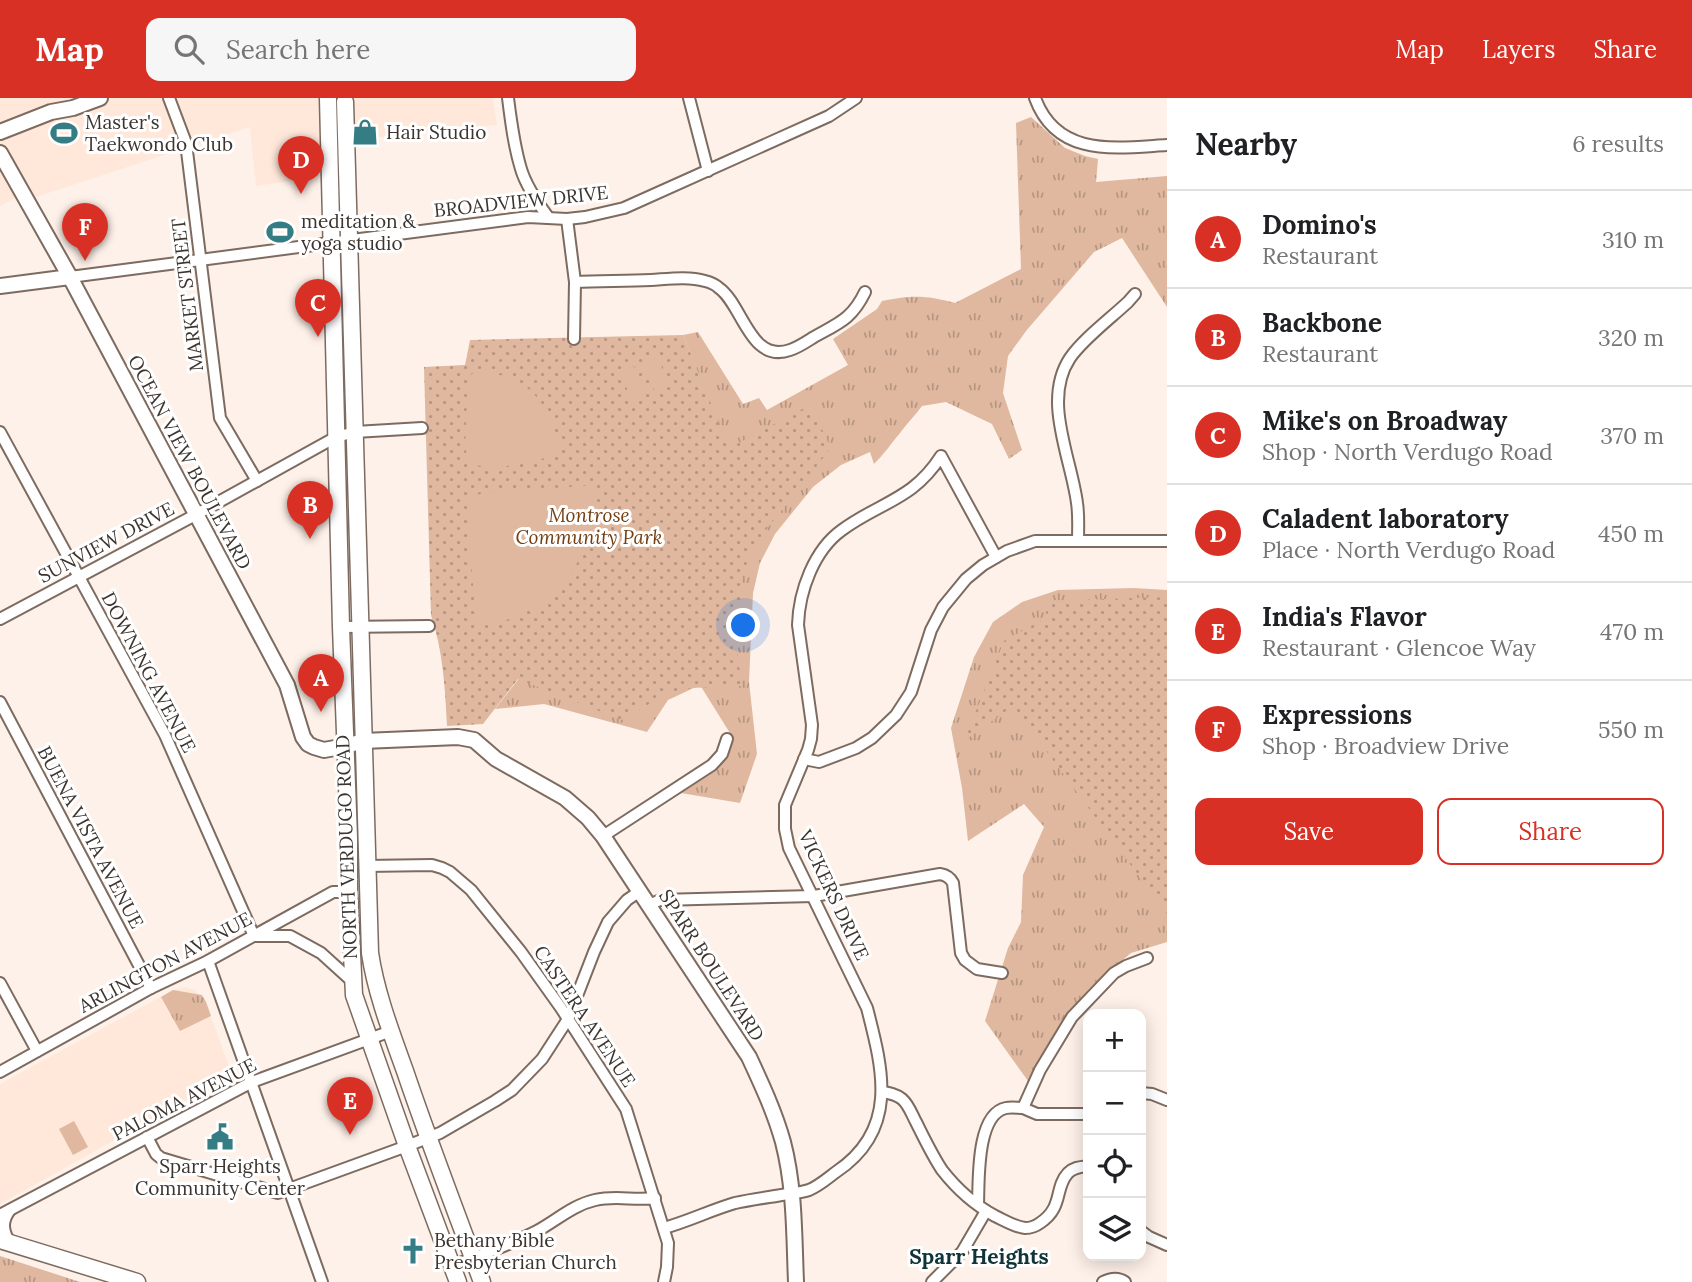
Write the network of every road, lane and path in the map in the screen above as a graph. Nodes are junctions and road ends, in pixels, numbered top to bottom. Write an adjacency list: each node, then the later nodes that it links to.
1 (100, 98): 8 (street)
2 (169, 98): 16 (street, MARKET STREET)
3 (508, 98): 12 (street)
4 (689, 98): 11 (street)
5 (856, 98): 11 (street, BROADVIEW DRIVE)
6 (1035, 98): 9 (street)
7 (338, 100): 14 (main road, NORTH VERDUGO ROAD); 15 (main road, NORTH VERDUGO ROAD)
8 (0, 132)
9 (1167, 145)
10 (0, 153): 17 (street, OCEAN VIEW BOULEVARD)
11 (708, 171): 13 (street, BROADVIEW DRIVE)
12 (548, 217): 13 (street, BROADVIEW DRIVE); 14 (street, BROADVIEW DRIVE)
13 (567, 219): 18 (street)
14 (350, 239): 15 (street, BROADVIEW DRIVE); 25 (main road, NORTH VERDUGO ROAD)
15 (331, 242): 16 (street, BROADVIEW DRIVE); 26 (main road, NORTH VERDUGO ROAD)
16 (200, 260): 17 (street, BROADVIEW DRIVE); 27 (street, MARKET STREET)
17 (70, 277): 19 (street, BROADVIEW DRIVE); 28 (street, OCEAN VIEW BOULEVARD)
18 (575, 282): 20 (street); 22 (street)
19 (0, 286)
20 (865, 292)
21 (1135, 294): 29 (street)
22 (574, 339)
23 (422, 428): 25 (street, SUNVIEW DRIVE)
24 (0, 432): 32 (street, DOWNING AVENUE)
25 (355, 432): 26 (street, SUNVIEW DRIVE); 36 (main road, NORTH VERDUGO ROAD)
26 (336, 437): 27 (street, SUNVIEW DRIVE); 35 (main road, NORTH VERDUGO ROAD)
27 (257, 481): 28 (street, SUNVIEW DRIVE)
28 (197, 514): 32 (street, SUNVIEW DRIVE); 41 (street, OCEAN VIEW BOULEVARD)
29 (1078, 541): 30 (street); 31 (street)
30 (1167, 541)
31 (996, 557): 42 (street); 42 (street, VICKERS DRIVE)
32 (78, 576): 33 (street, SUNVIEW DRIVE); 49 (street, DOWNING AVENUE)
33 (0, 619)
34 (429, 626): 36 (street)
35 (341, 627): 36 (street); 41 (main road, NORTH VERDUGO ROAD)
36 (360, 627): 40 (main road, NORTH VERDUGO ROAD)
37 (0, 702): 55 (street, BUENA VISTA AVENUE)
38 (727, 739): 43 (street)
39 (474, 740): 40 (street, OCEAN VIEW BOULEVARD); 43 (street, SPARR BOULEVARD)
40 (363, 741): 41 (street, OCEAN VIEW BOULEVARD); 44 (main road, NORTH VERDUGO ROAD)
41 (346, 746): 46 (main road, NORTH VERDUGO ROAD)
42 (804, 759): 47 (street, VICKERS DRIVE)
43 (603, 836): 45 (street, SPARR BOULEVARD)
44 (366, 866): 56 (street, CASTERA AVENUE); 57 (main road, NORTH VERDUGO ROAD)
45 (640, 891): 48 (street, SPARR BOULEVARD); 56 (street)
46 (349, 892): 49 (street, ARLINGTON AVENUE); 53 (main road, NORTH VERDUGO ROAD)
47 (814, 896): 48 (street); 52 (street); 62 (street, VICKERS DRIVE)
48 (649, 905): 72 (street, SPARR BOULEVARD)
49 (254, 936): 51 (street, ARLINGTON AVENUE); 53 (street)
50 (1147, 958): 65 (street)
51 (208, 961): 55 (street, ARLINGTON AVENUE); 61 (street)
52 (1002, 973)
53 (353, 982): 58 (main road, NORTH VERDUGO ROAD)
54 (0, 983): 59 (street)
55 (151, 988): 59 (street, ARLINGTON AVENUE)
56 (568, 1019): 68 (street); 73 (street, CASTERA AVENUE)
57 (391, 1031): 58 (street, PALOMA AVENUE); 68 (main road, NORTH VERDUGO ROAD)
58 (369, 1040): 61 (street, PALOMA AVENUE); 69 (main road, NORTH VERDUGO ROAD)
59 (37, 1051): 60 (street, ARLINGTON AVENUE)
60 (0, 1072)
61 (252, 1082): 67 (street, PALOMA AVENUE); 71 (street)
62 (882, 1092): 72 (street, VICKERS DRIVE); 74 (street)
63 (1146, 1093): 64 (street)
64 (1167, 1100)
65 (1023, 1108): 66 (street); 74 (street)
66 (1083, 1114)
67 (147, 1137): 71 (street); 75 (street, PALOMA AVENUE)
68 (428, 1138): 69 (street); 80 (main road, NORTH VERDUGO ROAD)
69 (407, 1146): 71 (street); 81 (main road, NORTH VERDUGO ROAD)
70 (1083, 1166): 74 (street)
71 (290, 1189): 83 (street)
72 (792, 1193): 76 (street, VICKERS DRIVE); 86 (street, SPARR BOULEVARD)
73 (655, 1198): 76 (street, CASTERA AVENUE); 80 (street)
74 (982, 1208): 87 (street)
75 (5, 1212): 78 (street)
76 (664, 1228): 85 (street, CASTERA AVENUE)
77 (1146, 1235): 79 (street)
78 (5, 1241): 82 (main road)
79 (1167, 1245)
80 (473, 1258): 81 (street); 84 (main road, NORTH VERDUGO ROAD)
81 (455, 1274)
82 (137, 1282)
83 (322, 1282)
84 (482, 1282)
85 (664, 1282)
86 (796, 1282)
87 (932, 1282)
88 (1103, 1282): 89 (street)
89 (1125, 1282)

